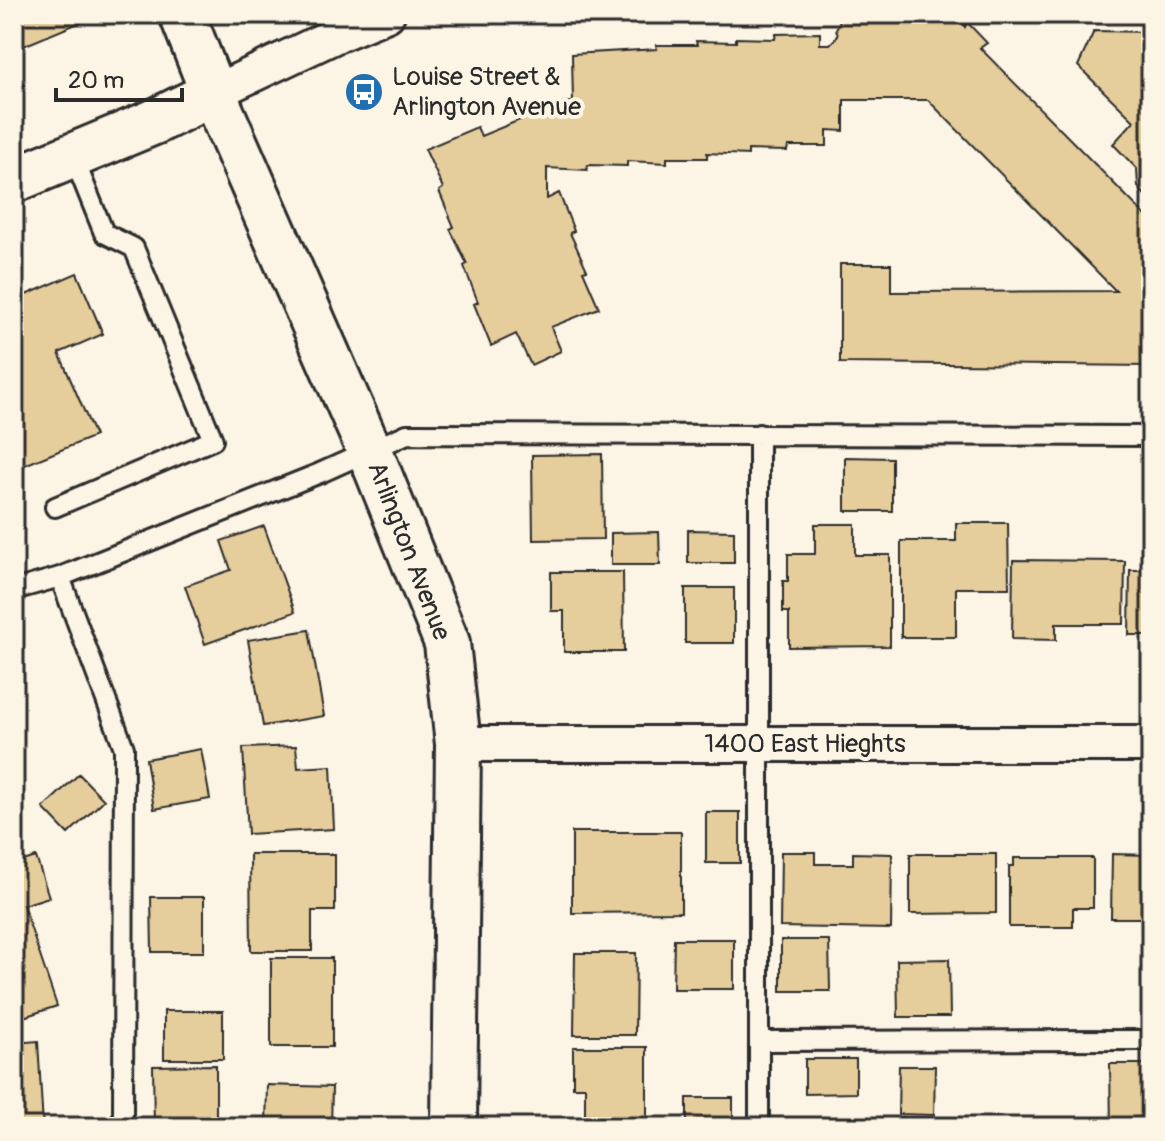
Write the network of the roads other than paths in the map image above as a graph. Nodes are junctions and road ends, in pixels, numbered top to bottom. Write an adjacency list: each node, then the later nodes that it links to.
1 (182, 14): 3 (street, Arlington Avenue)
2 (387, 14): 3 (street)
3 (213, 93): 4 (street); 8 (street, Arlington Avenue)
4 (73, 156): 5 (street); 9 (lane)
5 (14, 180)
6 (759, 434): 7 (lane); 8 (lane); 13 (lane)
7 (1151, 436)
8 (370, 452): 10 (lane); 12 (street, Arlington Avenue)
9 (55, 507)
10 (60, 577): 11 (lane); 17 (lane)
11 (14, 590)
12 (458, 744): 13 (street, 1400 East Hieghts); 18 (street, Arlington Avenue)
13 (757, 744): 14 (street, 1400 East Hieghts); 16 (lane)
14 (1151, 744)
15 (1151, 1040): 16 (lane)
16 (759, 1041): 19 (lane)
17 (123, 1127)
18 (454, 1127)
19 (759, 1127)

